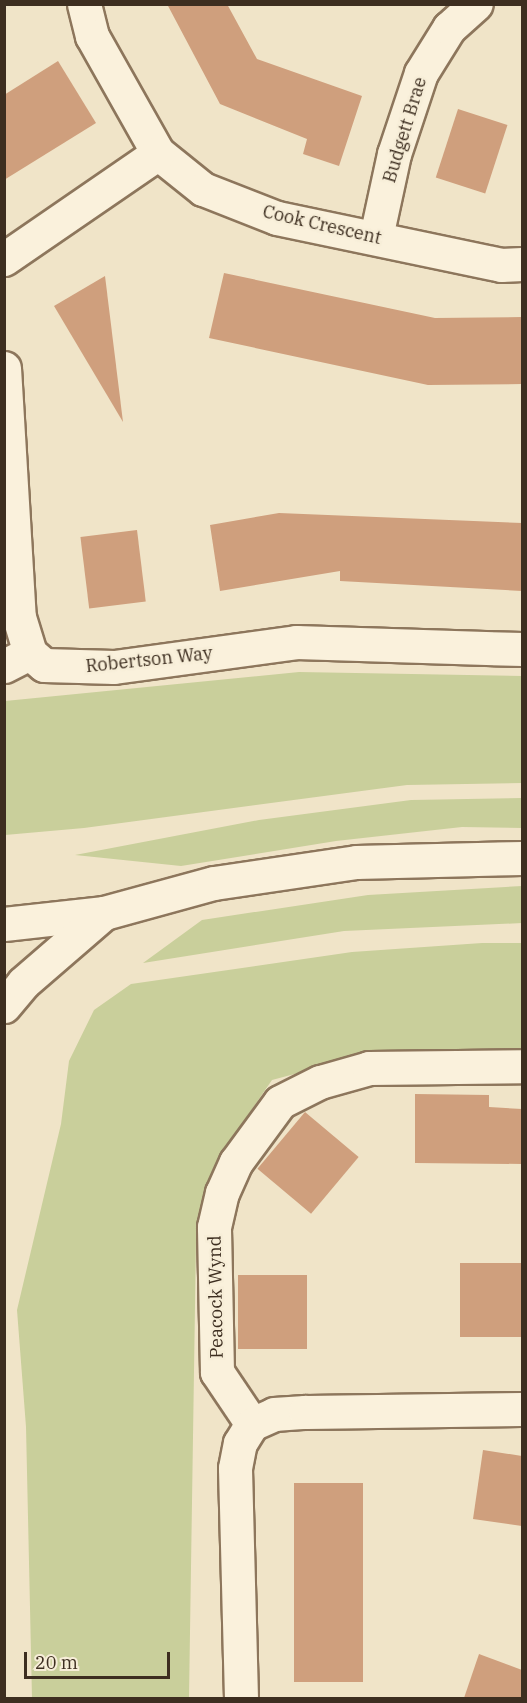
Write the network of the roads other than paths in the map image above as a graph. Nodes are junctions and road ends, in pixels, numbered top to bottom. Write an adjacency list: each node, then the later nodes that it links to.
1 (84, 4): 3 (street, Cook Crescent)
2 (476, 4): 4 (street, Budgett Brae)
3 (158, 153): 4 (street, Cook Crescent); 5 (street)
4 (376, 237): 6 (street, Cook Crescent)
5 (4, 259)
6 (522, 264)
7 (4, 368): 9 (street, Robertson Way)
8 (522, 649): 9 (street, Robertson Way)
9 (17, 659)
10 (522, 858): 11 (street)
11 (104, 913): 12 (street); 13 (street)
12 (4, 924)
13 (4, 1006)
14 (522, 1066): 16 (street, Peacock Wynd)
15 (522, 1409): 16 (street)
16 (252, 1424): 17 (street)
17 (241, 1698)

